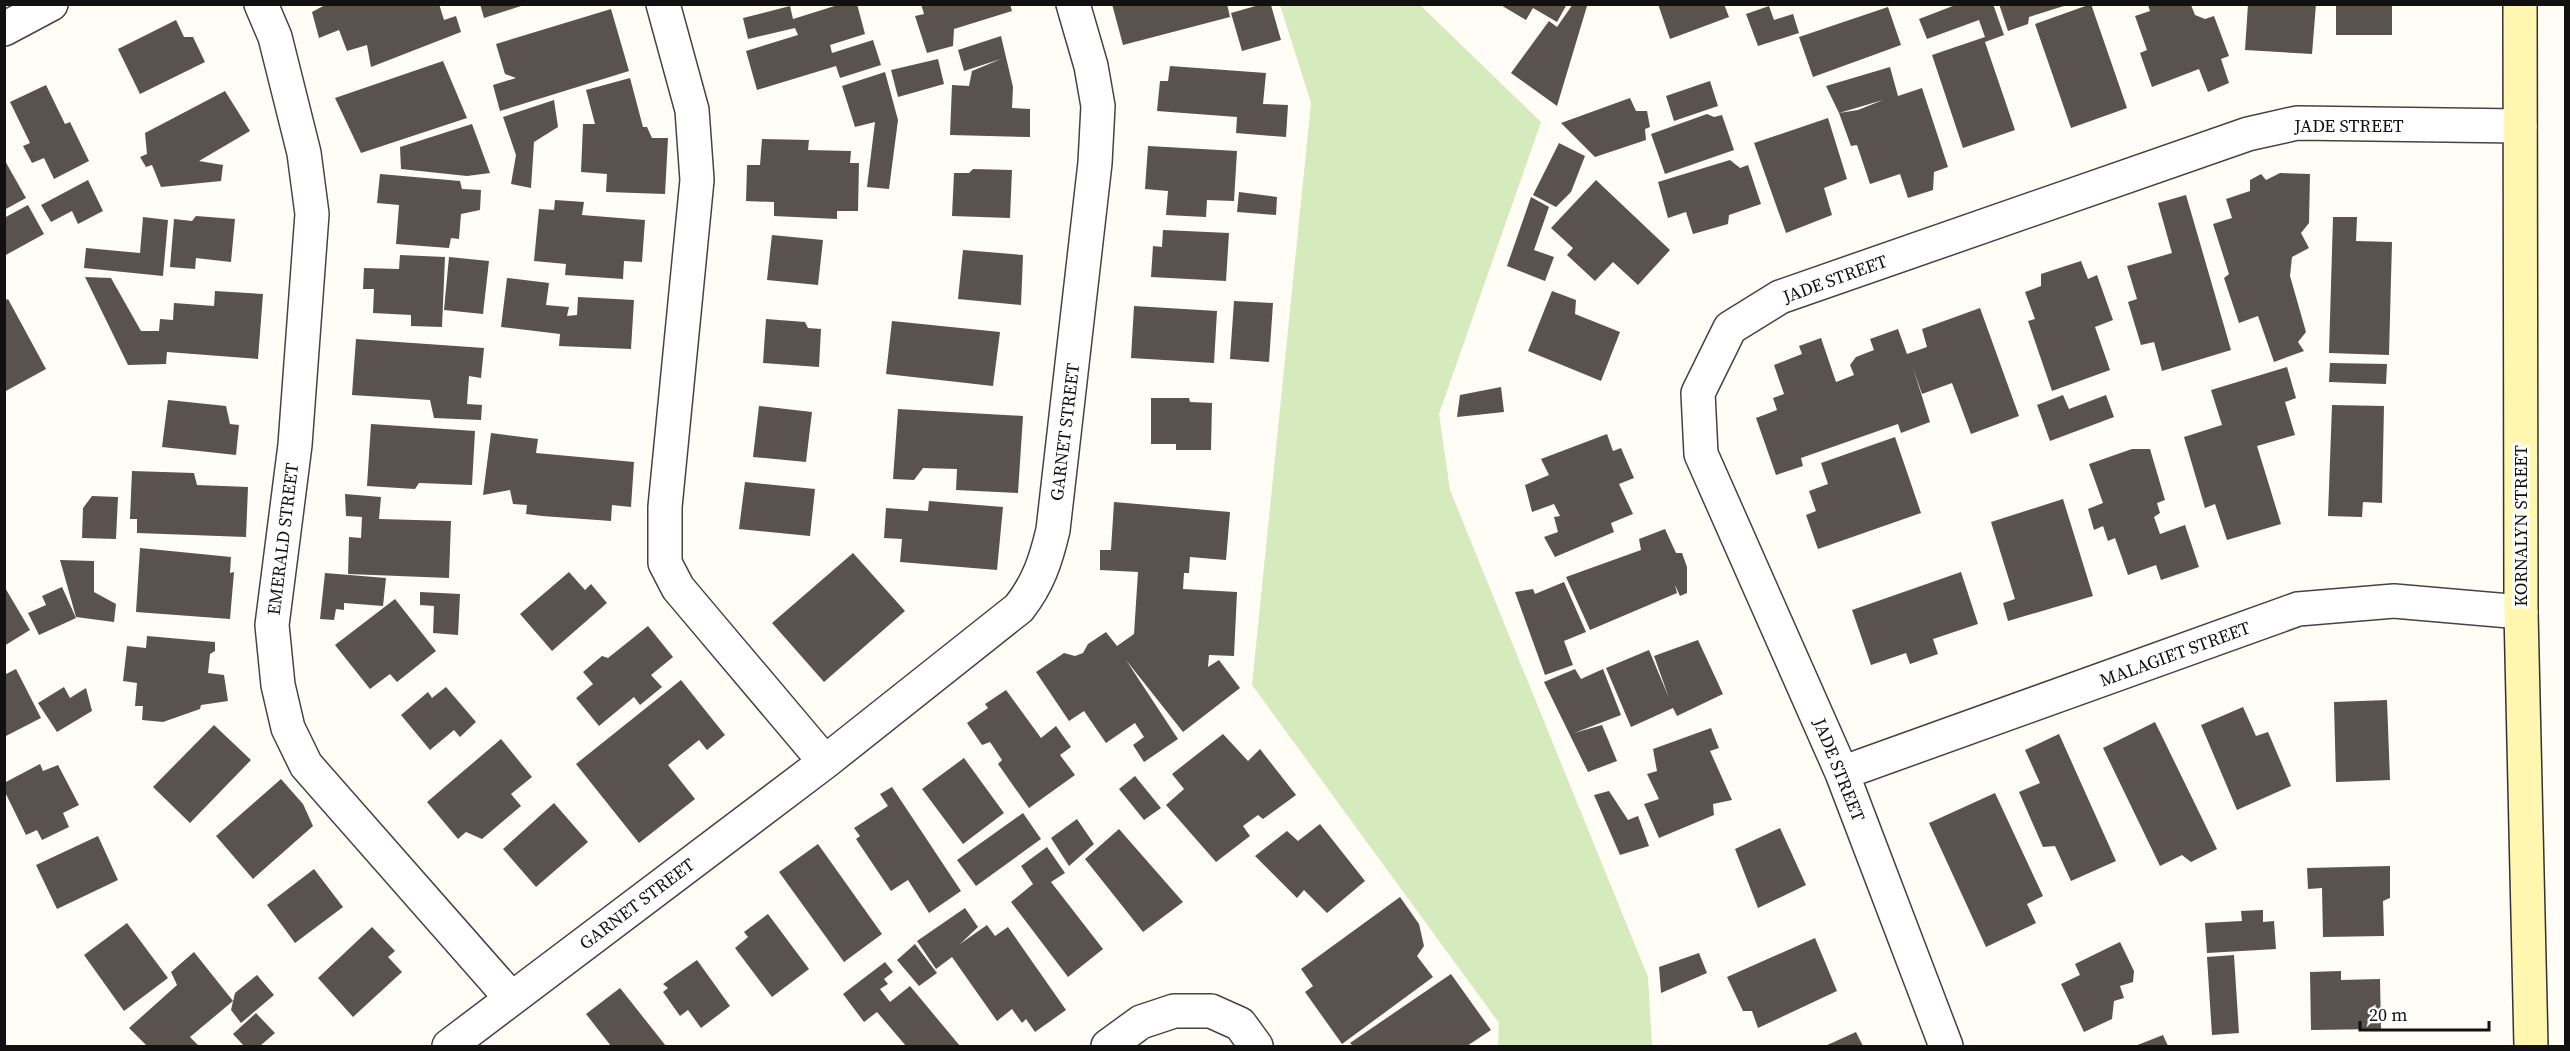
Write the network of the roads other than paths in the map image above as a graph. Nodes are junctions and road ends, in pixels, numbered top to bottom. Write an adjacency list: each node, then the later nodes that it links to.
1 (51, 4): 6 (street)
2 (261, 4): 11 (street, EMERALD STREET)
3 (663, 4): 9 (street)
4 (1073, 4): 9 (street, GARNET STREET)
5 (2520, 4): 7 (street, KORNALYN STREET)
6 (4, 29)
7 (2520, 126): 8 (street, KORNALYN STREET); 10 (street, JADE STREET)
8 (2521, 612): 10 (street, MALAGIET STREET); 16 (street, KORNALYN STREET)
9 (825, 762): 11 (street, GARNET STREET)
10 (1842, 773): 15 (street, JADE STREET)
11 (511, 998): 12 (street, GARNET STREET)
12 (449, 1047)
13 (1108, 1047): 14 (street)
14 (1256, 1047)
15 (1946, 1047)
16 (2531, 1047)

